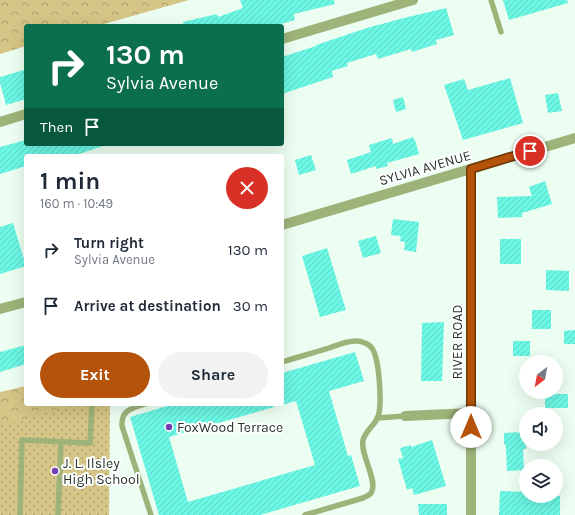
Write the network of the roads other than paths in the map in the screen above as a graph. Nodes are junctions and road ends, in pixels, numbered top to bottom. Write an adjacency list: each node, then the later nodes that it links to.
1 (413, 0): 4 (street)
2 (491, 0): 3 (lane)
3 (501, 32)
4 (284, 38)
5 (24, 115): 6 (street)
6 (0, 122)
7 (575, 138): 8 (street, SYLVIA AVENUE)
8 (471, 169): 9 (street, SYLVIA AVENUE); 15 (street, RIVER ROAD)
9 (284, 224)
10 (24, 303): 11 (street)
11 (0, 309)
12 (284, 361): 17 (lane)
13 (92, 406): 18 (lane)
14 (138, 406): 21 (lane)
15 (471, 413): 16 (street); 23 (street, RIVER ROAD)
16 (405, 416): 17 (lane)
17 (377, 418): 22 (lane)
18 (61, 442): 19 (lane); 20 (lane)
19 (20, 515)
20 (58, 515)
21 (151, 515)
22 (306, 515)
23 (471, 515)

